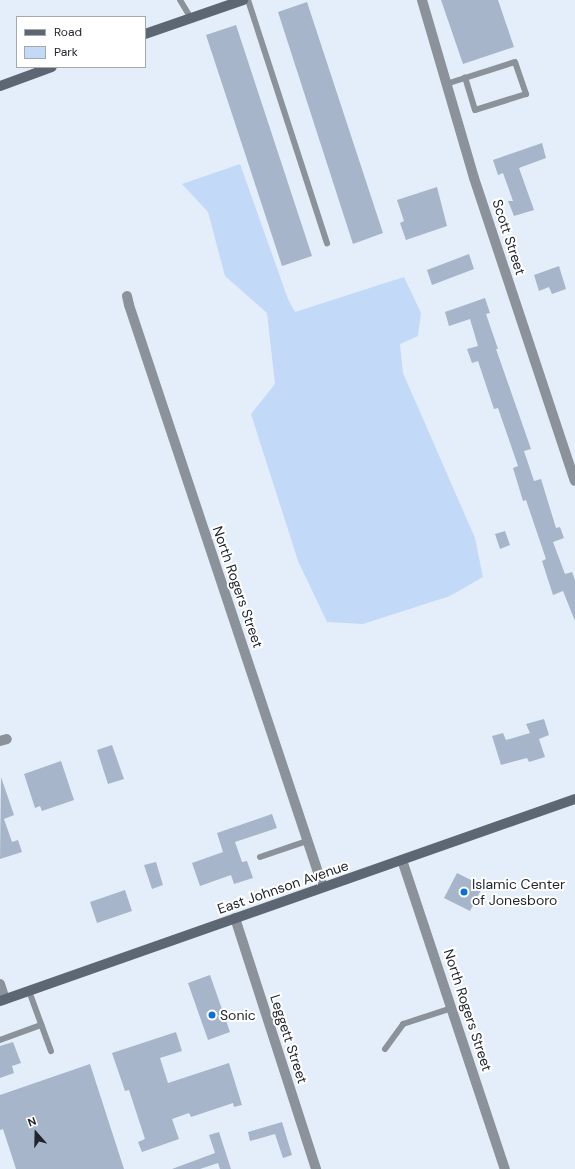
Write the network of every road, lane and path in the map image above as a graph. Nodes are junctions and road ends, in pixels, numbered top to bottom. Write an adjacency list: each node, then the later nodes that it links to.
1 (180, 0): 5 (lane)
2 (243, 0): 5 (main road)
3 (248, 0): 11 (lane)
4 (422, 0): 9 (street, Scott Street)
5 (191, 18): 6 (main road)
6 (146, 34)
7 (49, 68): 10 (main road)
8 (465, 78): 8 (lane); 9 (lane)
9 (446, 84): 13 (street, Scott Street)
10 (0, 86)
11 (327, 243)
12 (128, 296): 15 (street, North Rogers Street)
13 (575, 481)
14 (575, 799): 17 (main road, East Johnson Avenue)
15 (307, 841): 16 (lane); 18 (street, North Rogers Street)
16 (260, 857)
17 (402, 860): 18 (main road, East Johnson Avenue); 23 (street, North Rogers Street)
18 (324, 887): 19 (main road, East Johnson Avenue)
19 (235, 918): 21 (main road, East Johnson Avenue); 28 (street, Leggett Street)
20 (0, 984): 22 (street)
21 (29, 991): 22 (main road, East Johnson Avenue); 24 (lane)
22 (3, 1000)
23 (452, 1008): 26 (lane); 29 (street, North Rogers Street)
24 (41, 1025): 25 (lane); 27 (lane)
25 (0, 1040)
26 (385, 1049)
27 (51, 1051)
28 (316, 1169)
29 (505, 1169)

